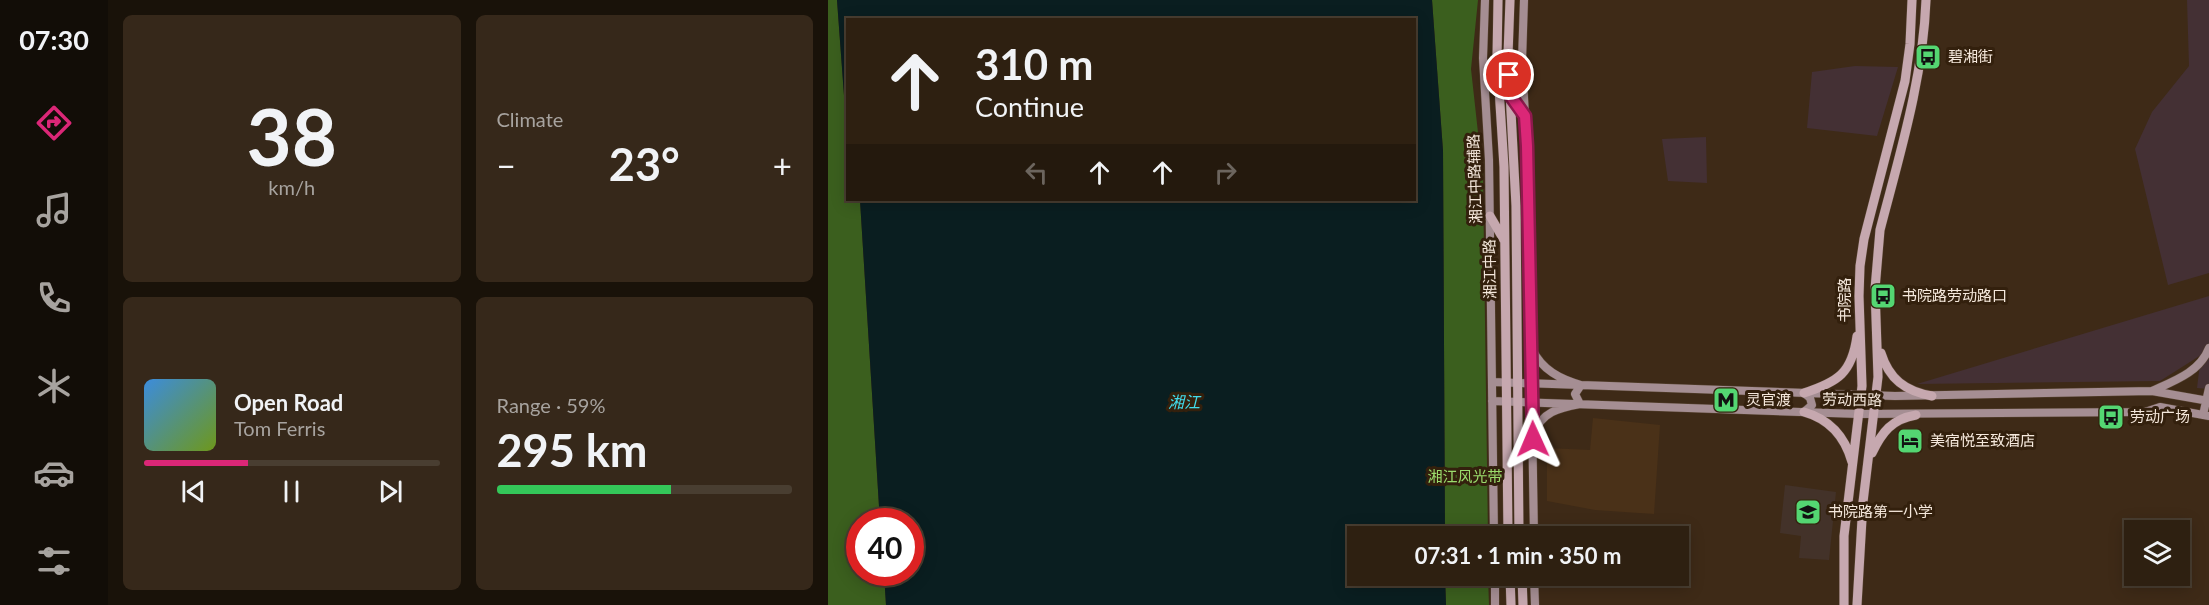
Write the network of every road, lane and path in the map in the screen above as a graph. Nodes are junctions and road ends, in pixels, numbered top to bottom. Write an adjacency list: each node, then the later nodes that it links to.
1 (1485, 0): 9 (main road, 湘江中路辅路)
2 (1498, 0): 10 (main road, 湘江中路)
3 (1510, 0): 7 (main road, 湘江中路)
4 (1912, 0): 11 (main road, 书院路)
5 (1926, 0): 12 (main road, 书院路)
6 (1524, 1): 8 (main road)
7 (1510, 95): 8 (main road); 17 (main road, 湘江中路)
8 (1525, 116): 13 (main road)
9 (1490, 216): 10 (main road); 15 (main road, 湘江中路辅路)
10 (1505, 242): 16 (main road, 湘江中路)
11 (1860, 319): 22 (main road); 23 (main road, 书院路)
12 (1877, 340): 24 (main road, 书院路); 25 (main road)
13 (1531, 345): 18 (main road); 19 (main road)
14 (2209, 348): 21 (main road)
15 (1492, 382): 16 (main road, 劳动西路); 26 (main road, 湘江中路辅路)
16 (1506, 382): 17 (main road, 劳动西路); 28 (main road, 湘江中路)
17 (1518, 383): 18 (main road, 劳动西路); 29 (main road, 湘江中路)
18 (1532, 383): 19 (main road, 劳动西路); 30 (main road)
19 (1581, 385): 22 (main road, 劳动西路); 31 (main road)
20 (2209, 388): 27 (main road)
21 (2152, 391): 25 (main road, 劳动西路); 27 (main road, 劳动西路)
22 (1804, 393): 23 (main road, 劳动西路); 32 (main road)
23 (1861, 395): 24 (main road, 劳动西路); 33 (main road, 书院路)
24 (1876, 395): 25 (main road, 劳动西路); 34 (main road, 书院路)
25 (1932, 396)
26 (1492, 401): 28 (main road, 劳动西路); 40 (main road, 湘江中路辅路)
27 (2208, 401): 36 (main road)
28 (1506, 402): 29 (main road, 劳动西路); 41 (main road, 湘江中路)
29 (1518, 402): 30 (main road, 劳动西路); 42 (main road, 湘江中路)
30 (1532, 403): 31 (main road, 劳动西路); 37 (main road)
31 (1580, 404): 32 (main road, 劳动西路); 37 (main road)
32 (1804, 412): 33 (main road, 劳动西路); 39 (main road)
33 (1859, 414): 34 (main road, 劳动西路); 39 (main road, 书院路)
34 (1874, 415): 35 (main road, 劳动西路); 38 (main road, 书院路)
35 (1916, 415): 36 (main road, 劳动西路); 38 (main road)
36 (2206, 415)
37 (1533, 439): 43 (main road)
38 (1868, 464): 53 (main road, 书院路)
39 (1853, 467): 52 (main road, 书院路)
40 (1494, 526)
41 (1508, 526)
42 (1519, 526)
43 (1534, 526)
44 (1495, 586): 48 (main road)
45 (1510, 586): 49 (main road)
46 (1522, 586): 50 (main road)
47 (1534, 586): 51 (main road)
48 (1495, 605)
49 (1511, 605)
50 (1523, 605)
51 (1535, 605)
52 (1844, 605)
53 (1857, 605)

